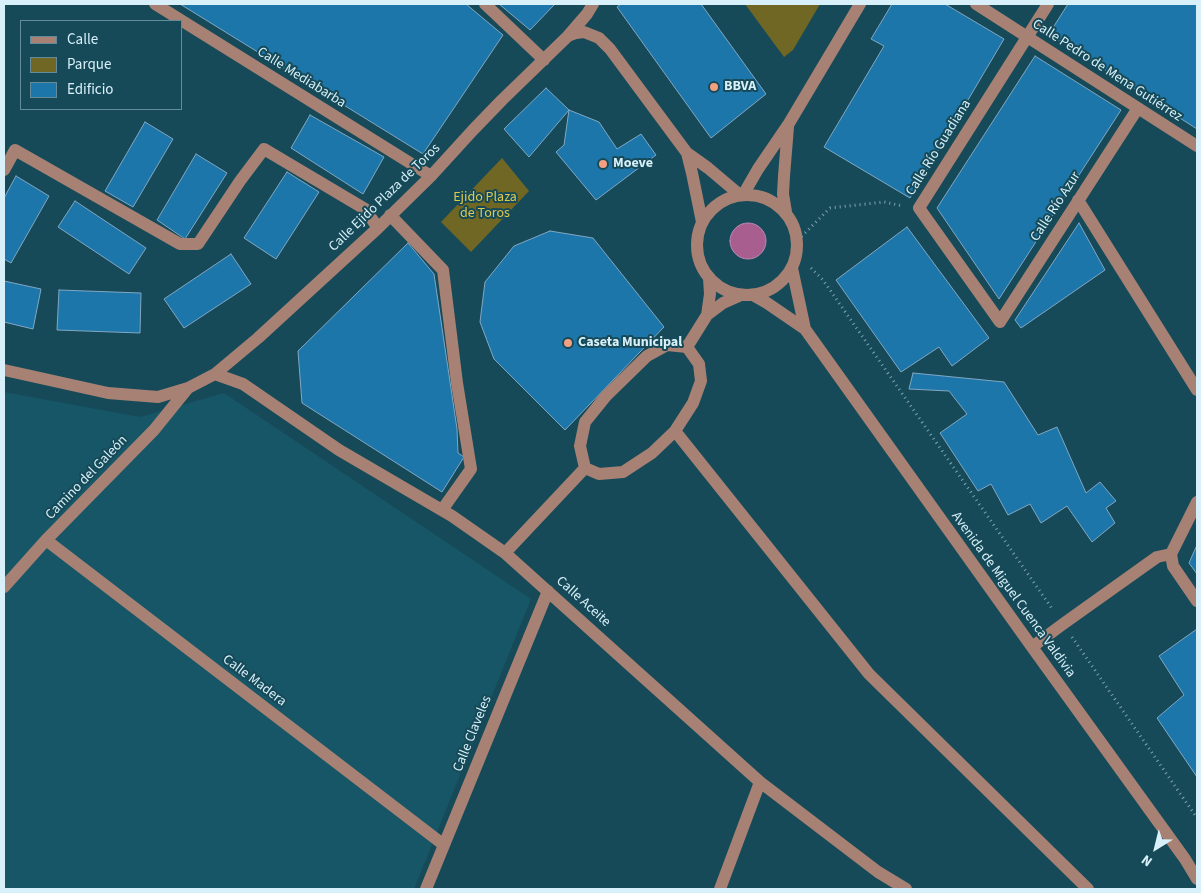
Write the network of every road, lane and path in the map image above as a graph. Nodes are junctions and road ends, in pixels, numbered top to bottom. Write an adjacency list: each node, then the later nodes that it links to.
1 (155, 4): 7 (street, Calle Mediabarba)
2 (485, 4): 12 (street)
3 (860, 4): 14 (street)
4 (976, 4): 11 (street, Calle Pedro de Mena Gutiérrez)
5 (1048, 4): 11 (street, Calle Río Guadiana)
6 (588, 7): 9 (street); 10 (street, Calle Ejido Plaza de Toros)
7 (181, 20)
8 (182, 21): 18 (street, Calle Mediabarba)
9 (584, 32): 10 (street); 16 (street)
10 (568, 36): 12 (street, Calle Ejido Plaza de Toros)
11 (1027, 36): 13 (street, Calle Pedro de Mena Gutiérrez); 21 (street, Calle Río Guadiana)
12 (544, 60): 18 (street, Calle Ejido Plaza de Toros)
13 (1138, 108): 15 (street, Calle Pedro de Mena Gutiérrez); 20 (street, Calle Río Azur)
14 (788, 125): 19 (street); 22 (street)
15 (1197, 146)
16 (687, 153): 19 (street); 24 (street)
17 (4, 170): 25 (street)
18 (431, 176): 23 (street, Calle Ejido Plaza de Toros)
19 (741, 195): 22 (street); 24 (street)
20 (1078, 200): 32 (street, Calle Río Azur); 38 (street)
21 (919, 208): 26 (path); 32 (street, Calle Río Guadiana)
22 (786, 212): 26 (street)
23 (390, 215): 25 (street, Calle Ejido Plaza de Toros); 42 (street)
24 (702, 222): 28 (street)
25 (378, 228): 36 (street, Calle Ejido Plaza de Toros)
26 (798, 240): 27 (street)
27 (792, 268): 30 (street); 33 (street, Avenida de Miguel Cuenca Valdivia)
28 (709, 278): 30 (street); 31 (street)
29 (823, 280): 49 (path)
30 (747, 295): 31 (street); 33 (street, Avenida de Miguel Cuenca Valdivia)
31 (708, 315): 34 (street)
32 (1000, 322)
33 (805, 329): 50 (street, Avenida de Miguel Cuenca Valdivia)
34 (687, 347): 39 (street); 40 (street)
35 (4, 370): 37 (street)
36 (214, 374): 37 (street, Calle Ejido Plaza de Toros); 42 (street, Calle Aceite)
37 (188, 388): 43 (street, Camino del Galeón)
38 (1197, 390)
39 (675, 431): 40 (street); 58 (street)
40 (585, 468): 44 (street)
41 (1197, 502): 45 (street)
42 (442, 510): 44 (street, Calle Aceite)
43 (46, 540): 46 (street, Camino del Galeón); 53 (street, Calle Madera)
44 (505, 553): 47 (street, Calle Aceite)
45 (1171, 554): 48 (street); 49 (street)
46 (4, 587)
47 (548, 591): 51 (street, Calle Aceite); 53 (street, Calle Claveles)
48 (1197, 601)
49 (1062, 624): 50 (street); 52 (path)
50 (1032, 647): 54 (street, Avenida de Miguel Cuenca Valdivia)
51 (760, 782): 56 (street); 57 (street, Calle Aceite)
52 (1197, 818)
53 (444, 845): 55 (street, Calle Claveles)
54 (1197, 879)
55 (426, 889)
56 (720, 889)
57 (906, 889)
58 (1088, 889)

